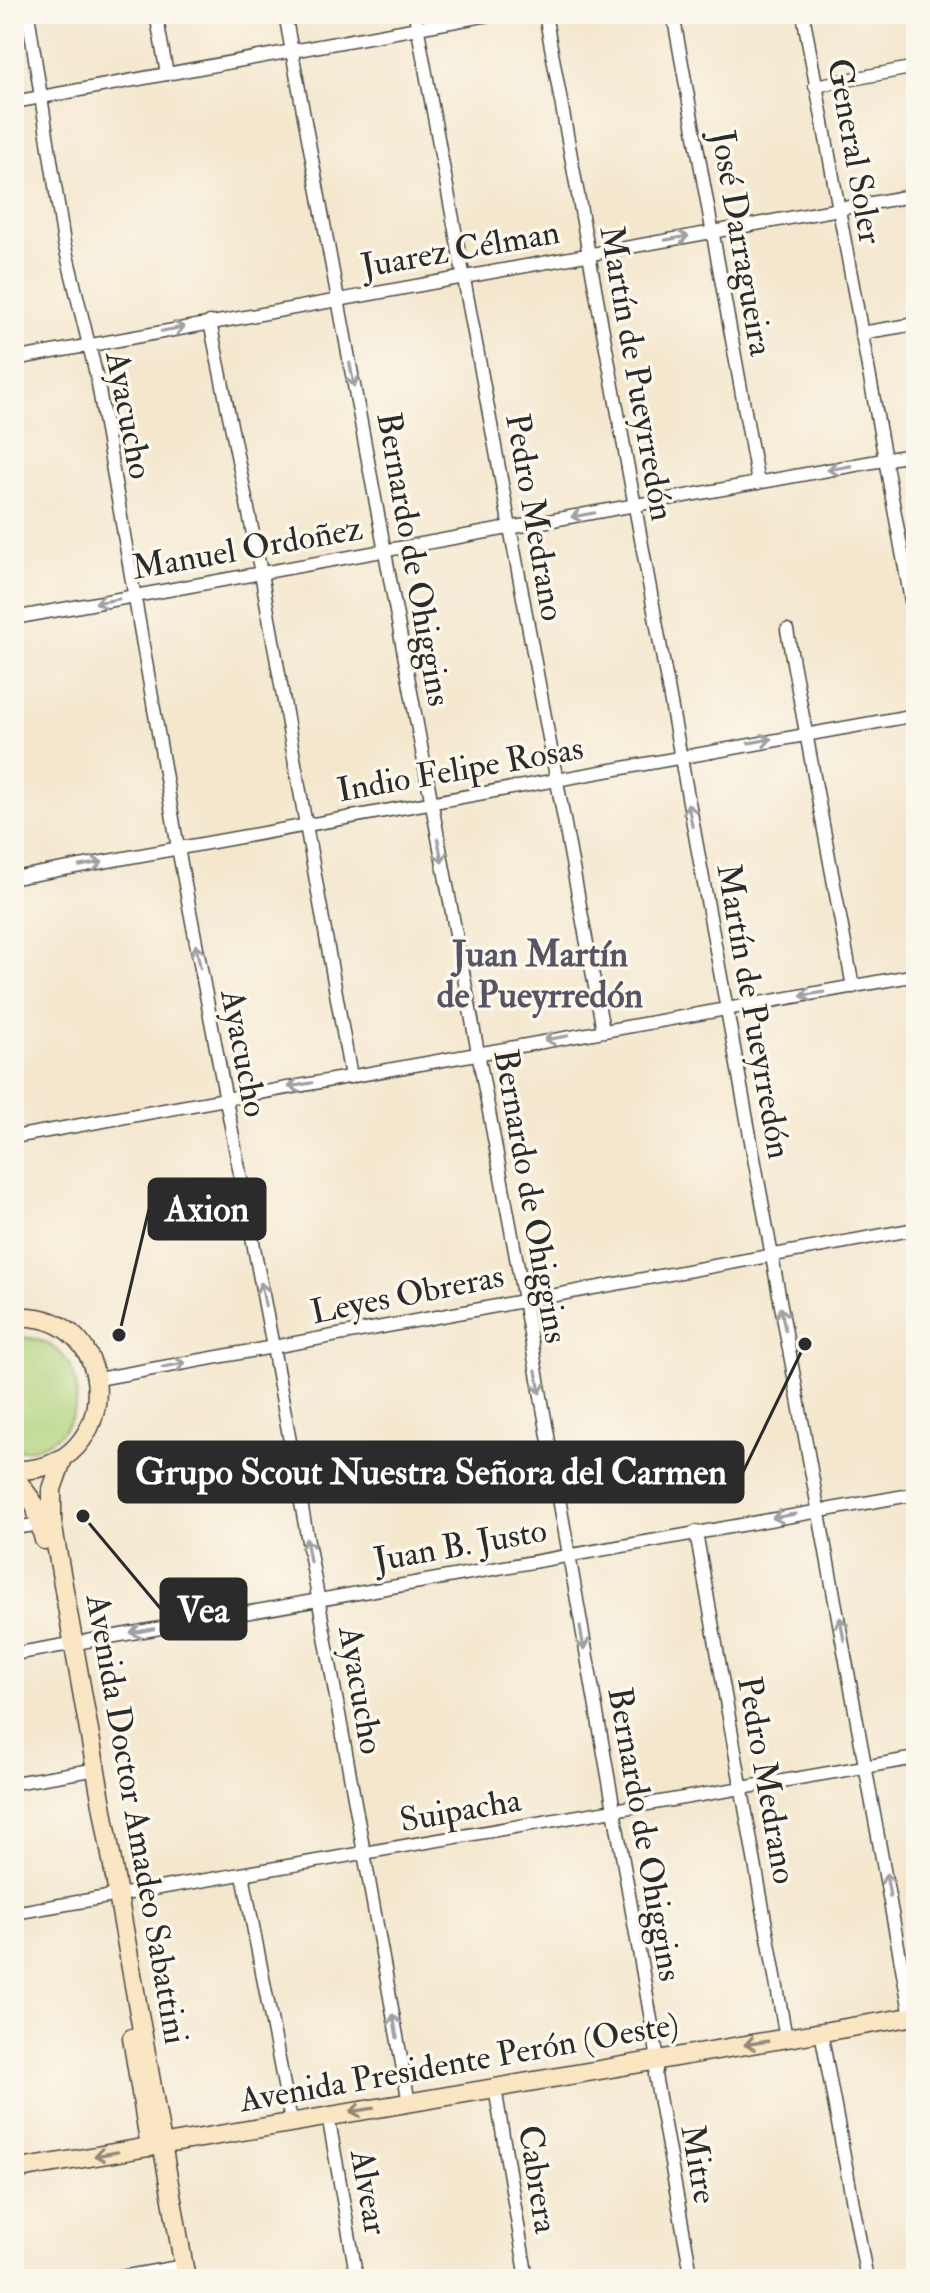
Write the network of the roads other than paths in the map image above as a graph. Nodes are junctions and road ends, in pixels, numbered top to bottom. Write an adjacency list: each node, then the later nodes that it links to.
1 (28, 14): 14 (street, Ayacucho)
2 (156, 14): 12 (street)
3 (285, 14): 10 (street, Bernardo de Ohiggins)
4 (415, 14): 9 (street, Pedro Medrano)
5 (494, 14): 9 (street)
6 (545, 14): 19 (street, Martín de Pueyrredón)
7 (673, 14): 18 (street, José Darragueira)
8 (803, 14): 13 (street, General Soler)
9 (418, 28): 10 (street); 20 (street, Pedro Medrano)
10 (292, 52): 12 (street); 21 (street, Bernardo de Ohiggins)
11 (916, 67): 13 (street)
12 (167, 74): 14 (street)
13 (815, 86): 17 (street, General Soler)
14 (43, 96): 15 (street); 25 (street, Ayacucho)
15 (14, 102)
16 (916, 195): 17 (street, Juarez Célman)
17 (837, 208): 18 (street, Juarez Célman); 24 (street, General Soler)
18 (713, 232): 19 (street, Juarez Célman, one-way to 18); 29 (street, José Darragueira)
19 (587, 253): 20 (street, Juarez Célman); 30 (street, Martín de Pueyrredón)
20 (463, 276): 21 (street, Juarez Célman); 31 (street, Pedro Medrano)
21 (338, 298): 22 (street, Juarez Célman); 32 (street, Bernardo de Ohiggins, one-way to 32)
22 (210, 322): 25 (street, Juarez Célman, one-way to 22); 33 (street)
23 (916, 324): 24 (street)
24 (861, 333): 28 (street, General Soler)
25 (88, 346): 26 (street, Juarez Célman); 34 (street, Ayacucho)
26 (14, 359)
27 (916, 454): 28 (street, Manuel Ordoñez)
28 (885, 460): 29 (street, Manuel Ordoñez, one-way to 29); 36 (street, General Soler)
29 (758, 483): 30 (street, Manuel Ordoñez)
30 (633, 505): 31 (street, Manuel Ordoñez, one-way to 31); 40 (street, Martín de Pueyrredón)
31 (510, 528): 32 (street, Manuel Ordoñez); 41 (street, Pedro Medrano)
32 (385, 550): 33 (street, Manuel Ordoñez); 42 (street, Bernardo de Ohiggins)
33 (261, 573): 34 (street, Manuel Ordoñez); 43 (street)
34 (134, 596): 35 (street, Manuel Ordoñez, one-way to 35); 44 (street, Ayacucho)
35 (14, 618)
36 (916, 628)
37 (787, 630): 39 (street)
38 (916, 715): 39 (street, Indio Felipe Rosas)
39 (805, 733): 40 (street, Indio Felipe Rosas, one-way to 39); 47 (street)
40 (679, 755): 41 (street, Indio Felipe Rosas); 48 (street, Martín de Pueyrredón, one-way to 40)
41 (554, 779): 42 (street, Indio Felipe Rosas); 49 (street, Pedro Medrano)
42 (431, 802): 43 (street, Indio Felipe Rosas); 50 (street, Bernardo de Ohiggins, one-way to 50)
43 (306, 825): 44 (street, Indio Felipe Rosas); 51 (street)
44 (178, 848): 45 (street, Indio Felipe Rosas, one-way to 44); 52 (street, Ayacucho, one-way to 44)
45 (14, 878)
46 (916, 975): 47 (street)
47 (853, 987): 48 (street, one-way to 48)
48 (726, 1008): 49 (street); 55 (street, Martín de Pueyrredón)
49 (603, 1030): 50 (street, one-way to 50)
50 (477, 1053): 51 (street); 57 (street, Bernardo de Ohiggins)
51 (351, 1077): 52 (street, one-way to 52)
52 (225, 1098): 53 (street); 59 (street, Ayacucho, one-way to 52)
53 (14, 1137)
54 (916, 1229): 55 (street, Leyes Obreras)
55 (771, 1257): 57 (street, Leyes Obreras); 64 (street, Martín de Pueyrredón, one-way to 55)
56 (14, 1299): 58 (main road)
57 (524, 1300): 59 (street, Leyes Obreras); 68 (street, Bernardo de Ohiggins, one-way to 68)
58 (21, 1316): 60 (main road)
59 (273, 1347): 60 (street, Leyes Obreras, one-way to 59); 69 (street, Ayacucho, one-way to 59)
60 (98, 1379): 61 (main road)
61 (63, 1458): 62 (main road); 70 (main road, Avenida Doctor Amadeo Sabattini)
62 (14, 1473): 65 (main road, Avenida Doctor Amadeo Sabattini)
63 (916, 1494): 64 (street, Juan B. Justo)
64 (821, 1509): 67 (street, Juan B. Justo, one-way to 67); 73 (street, Martín de Pueyrredón, one-way to 64)
65 (41, 1524): 66 (street); 70 (main road, Avenida Doctor Amadeo Sabattini)
66 (14, 1528)
67 (696, 1532): 68 (street, Juan B. Justo); 76 (street, Pedro Medrano)
68 (567, 1554): 69 (street, Juan B. Justo); 77 (street, Bernardo de Ohiggins, one-way to 77)
69 (316, 1598): 70 (street, Juan B. Justo, one-way to 70); 78 (street, Ayacucho)
70 (69, 1645): 71 (street, Juan B. Justo); 74 (main road, Avenida Doctor Amadeo Sabattini); 80 (main road, Avenida Doctor Amadeo Sabattini)
71 (14, 1654)
72 (916, 1758): 73 (street, Suipacha)
73 (867, 1767): 76 (street, Suipacha); 82 (street, Martín de Pueyrredón, one-way to 73)
74 (86, 1771): 75 (street); 80 (main road, Avenida Doctor Amadeo Sabattini)
75 (14, 1783)
76 (741, 1789): 77 (street, Suipacha); 84 (street, Pedro Medrano)
77 (614, 1810): 78 (street, Suipacha); 85 (street, Bernardo de Ohiggins)
78 (364, 1855): 79 (street, Suipacha); 87 (street, Ayacucho, one-way to 78)
79 (243, 1875): 80 (street, Suipacha); 89 (street)
80 (114, 1896): 81 (street, Suipacha); 90 (main road, Avenida Doctor Amadeo Sabattini)
81 (14, 1913)
82 (914, 2017): 83 (main road, Avenida Presidente Perón (Oeste))
83 (821, 2032): 84 (main road, Avenida Presidente Perón (Oeste)); 97 (street)
84 (786, 2038): 85 (main road, Avenida Presidente Perón (Oeste), one-way to 85)
85 (658, 2059): 86 (main road, Avenida Presidente Perón (Oeste)); 96 (street, Mitre)
86 (495, 2088): 87 (main road, Avenida Presidente Perón (Oeste)); 95 (street, Cabrera)
87 (409, 2103): 88 (main road, Avenida Presidente Perón (Oeste), one-way to 88)
88 (328, 2115): 89 (main road, Avenida Presidente Perón (Oeste)); 94 (street, Alvear)
89 (291, 2121): 90 (main road, Avenida Presidente Perón (Oeste))
90 (156, 2146): 91 (main road, Avenida Presidente Perón (Oeste), one-way to 91); 92 (main road, Avenida Doctor Amadeo Sabattini)
91 (14, 2170)
92 (185, 2273): 93 (street)
93 (110, 2279)
94 (357, 2279)
95 (527, 2279)
96 (692, 2279)
97 (867, 2279)

